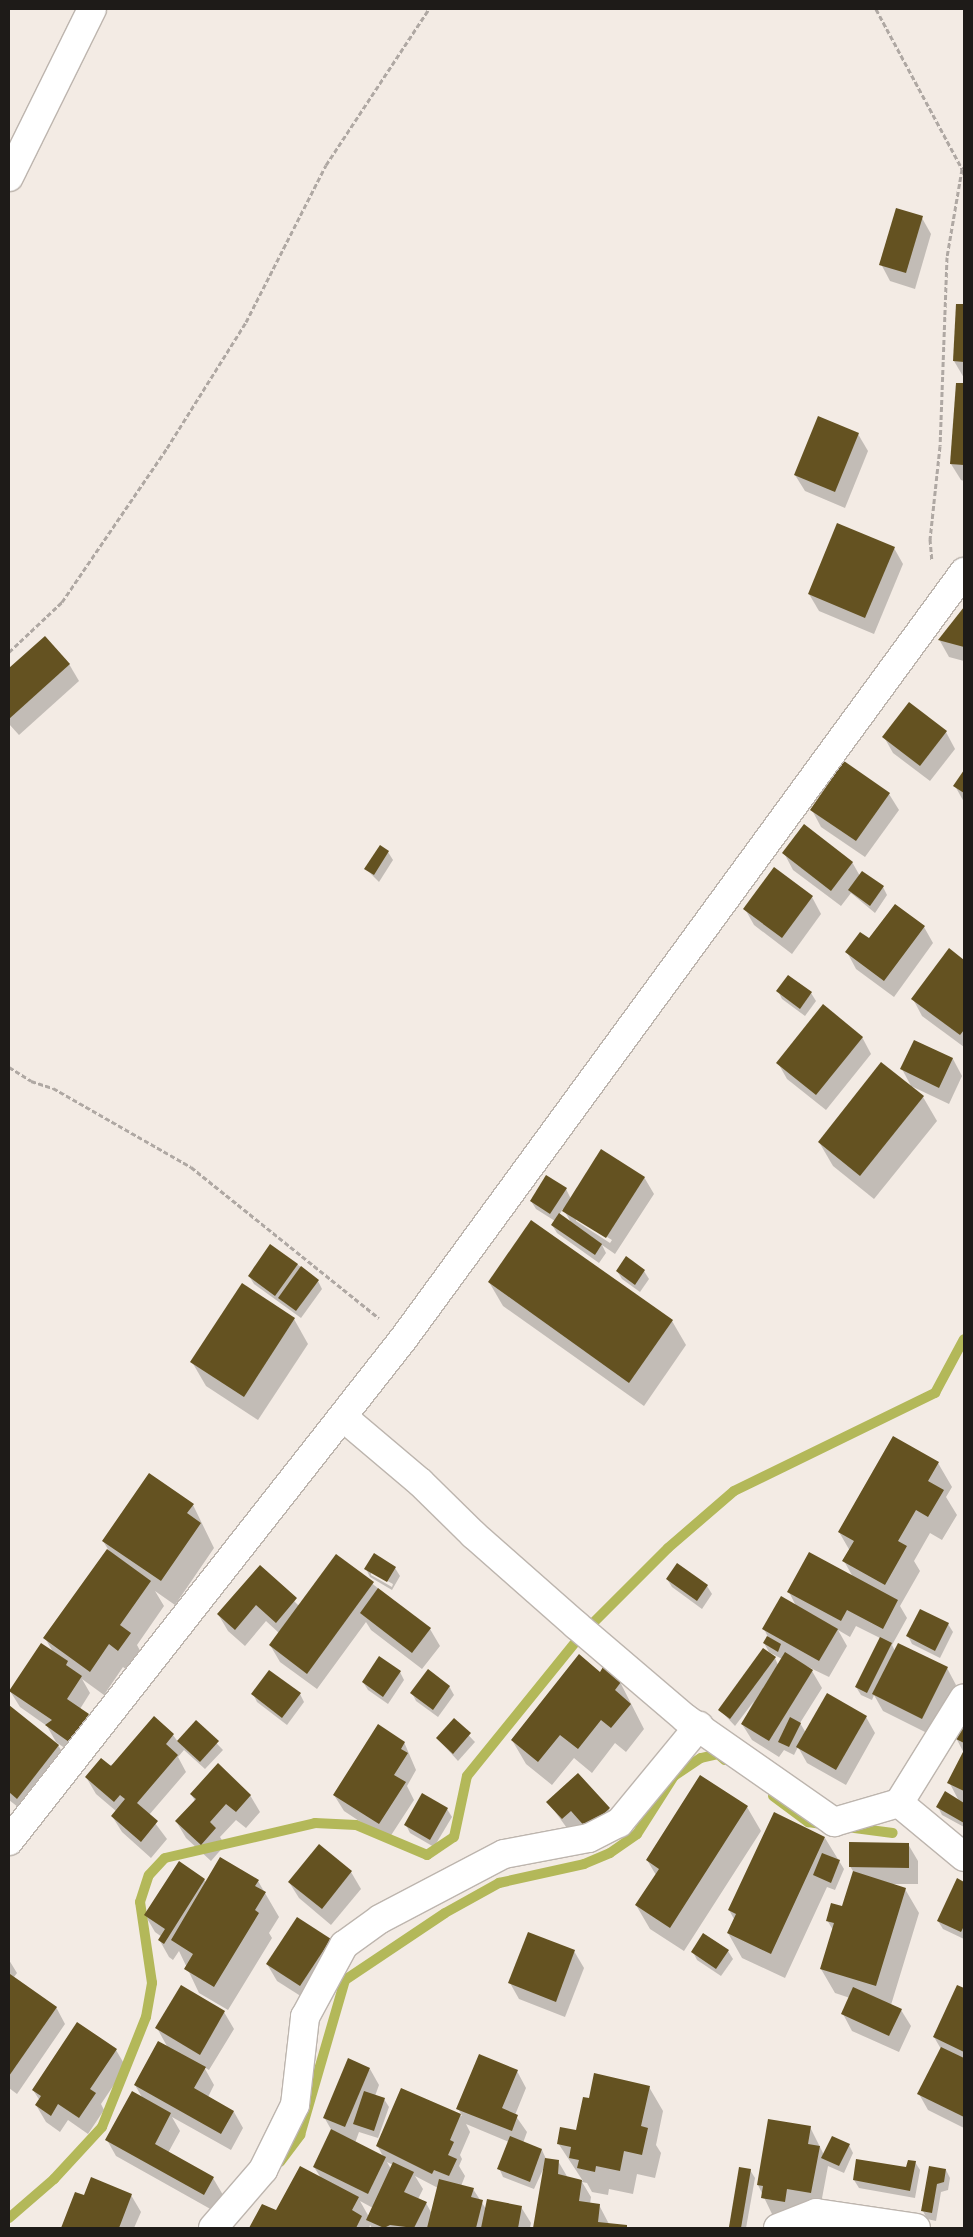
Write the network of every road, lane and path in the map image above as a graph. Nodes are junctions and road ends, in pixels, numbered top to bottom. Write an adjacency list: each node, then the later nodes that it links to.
1 (92, 9): 4 (street)
2 (429, 9): 7 (path)
3 (876, 9): 6 (path)
4 (9, 177)
5 (964, 572): 6 (street)
6 (937, 607): 9 (street)
7 (9, 652)
8 (9, 1067): 9 (path)
9 (404, 1338): 10 (street)
10 (342, 1417): 12 (street); 14 (street)
11 (964, 1698): 13 (street)
12 (699, 1726): 13 (street); 16 (street)
13 (899, 1803): 15 (street)
14 (9, 1841)
15 (964, 1858)
16 (214, 2228)
17 (778, 2228): 18 (street)
18 (916, 2228)

